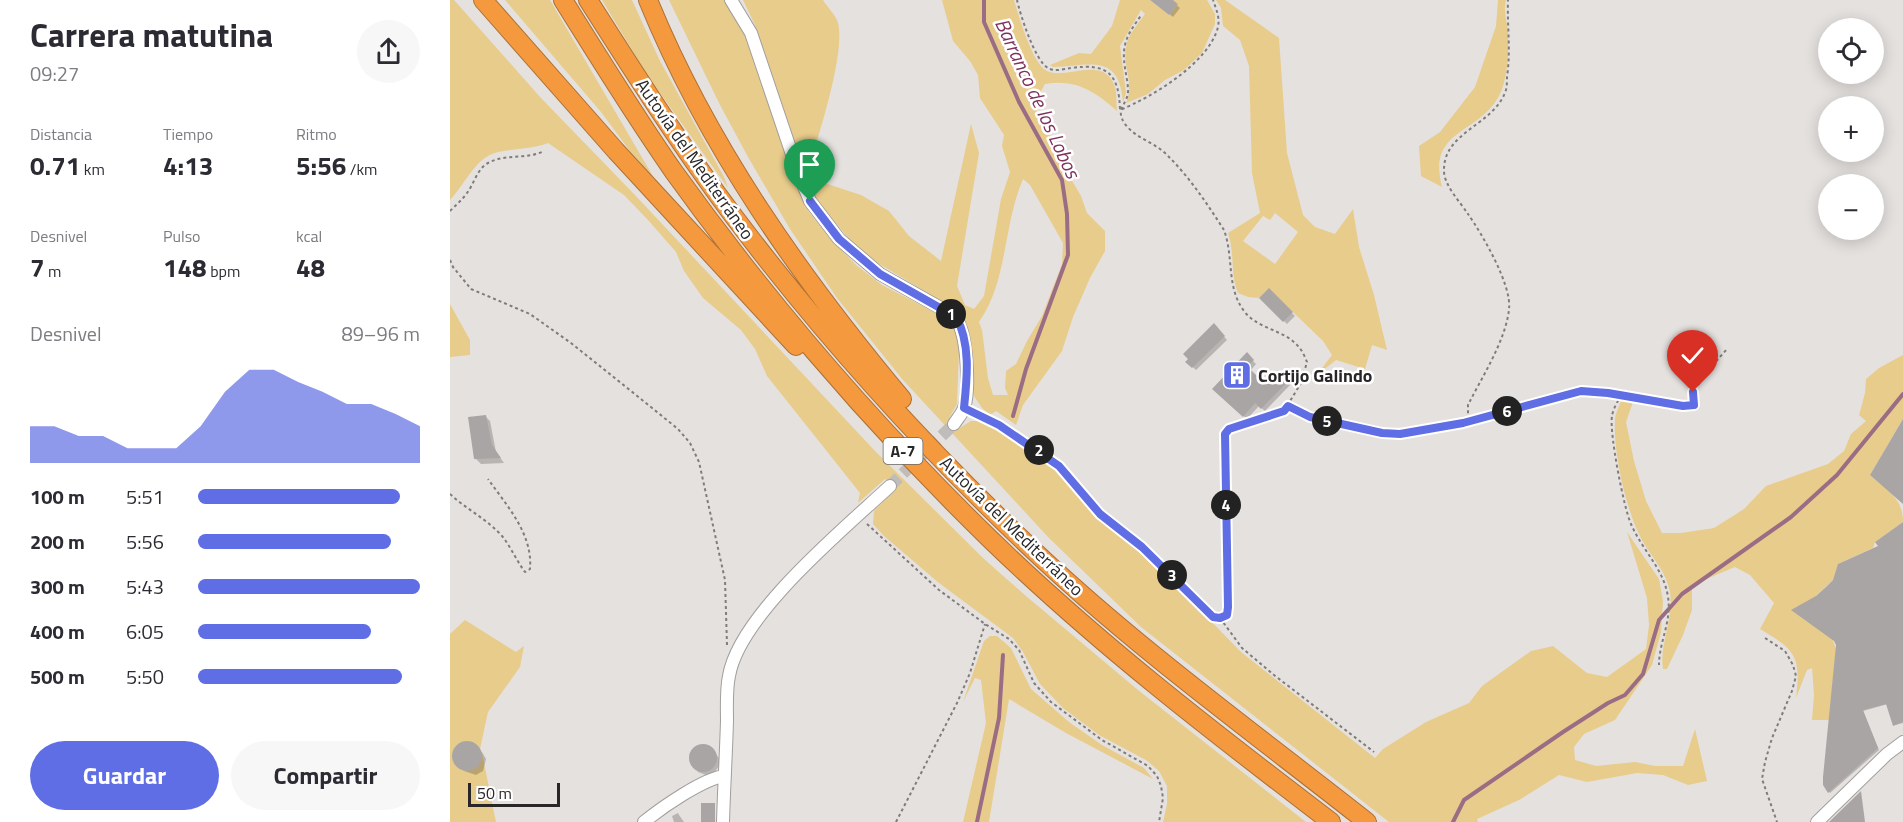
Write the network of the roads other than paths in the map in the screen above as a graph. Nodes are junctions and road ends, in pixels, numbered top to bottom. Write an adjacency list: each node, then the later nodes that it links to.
1 (483, 0): 6 (highway)
2 (563, 0): 6 (highway, Autovía del Mediterráneo / A-7)
3 (588, 0): 8 (highway, Autovía del Mediterráneo / A-7)
4 (648, 0): 8 (highway)
5 (731, 0): 7 (street)
6 (838, 380): 14 (highway, Autovía del Mediterráneo / A-7)
7 (954, 424)
8 (944, 463): 15 (highway, Autovía del Mediterráneo / A-7)
9 (890, 486): 11 (street)
10 (1903, 742): 16 (street)
11 (725, 776): 12 (street); 13 (street)
12 (644, 822)
13 (723, 822)
14 (1331, 822)
15 (1366, 822)
16 (1817, 822)

